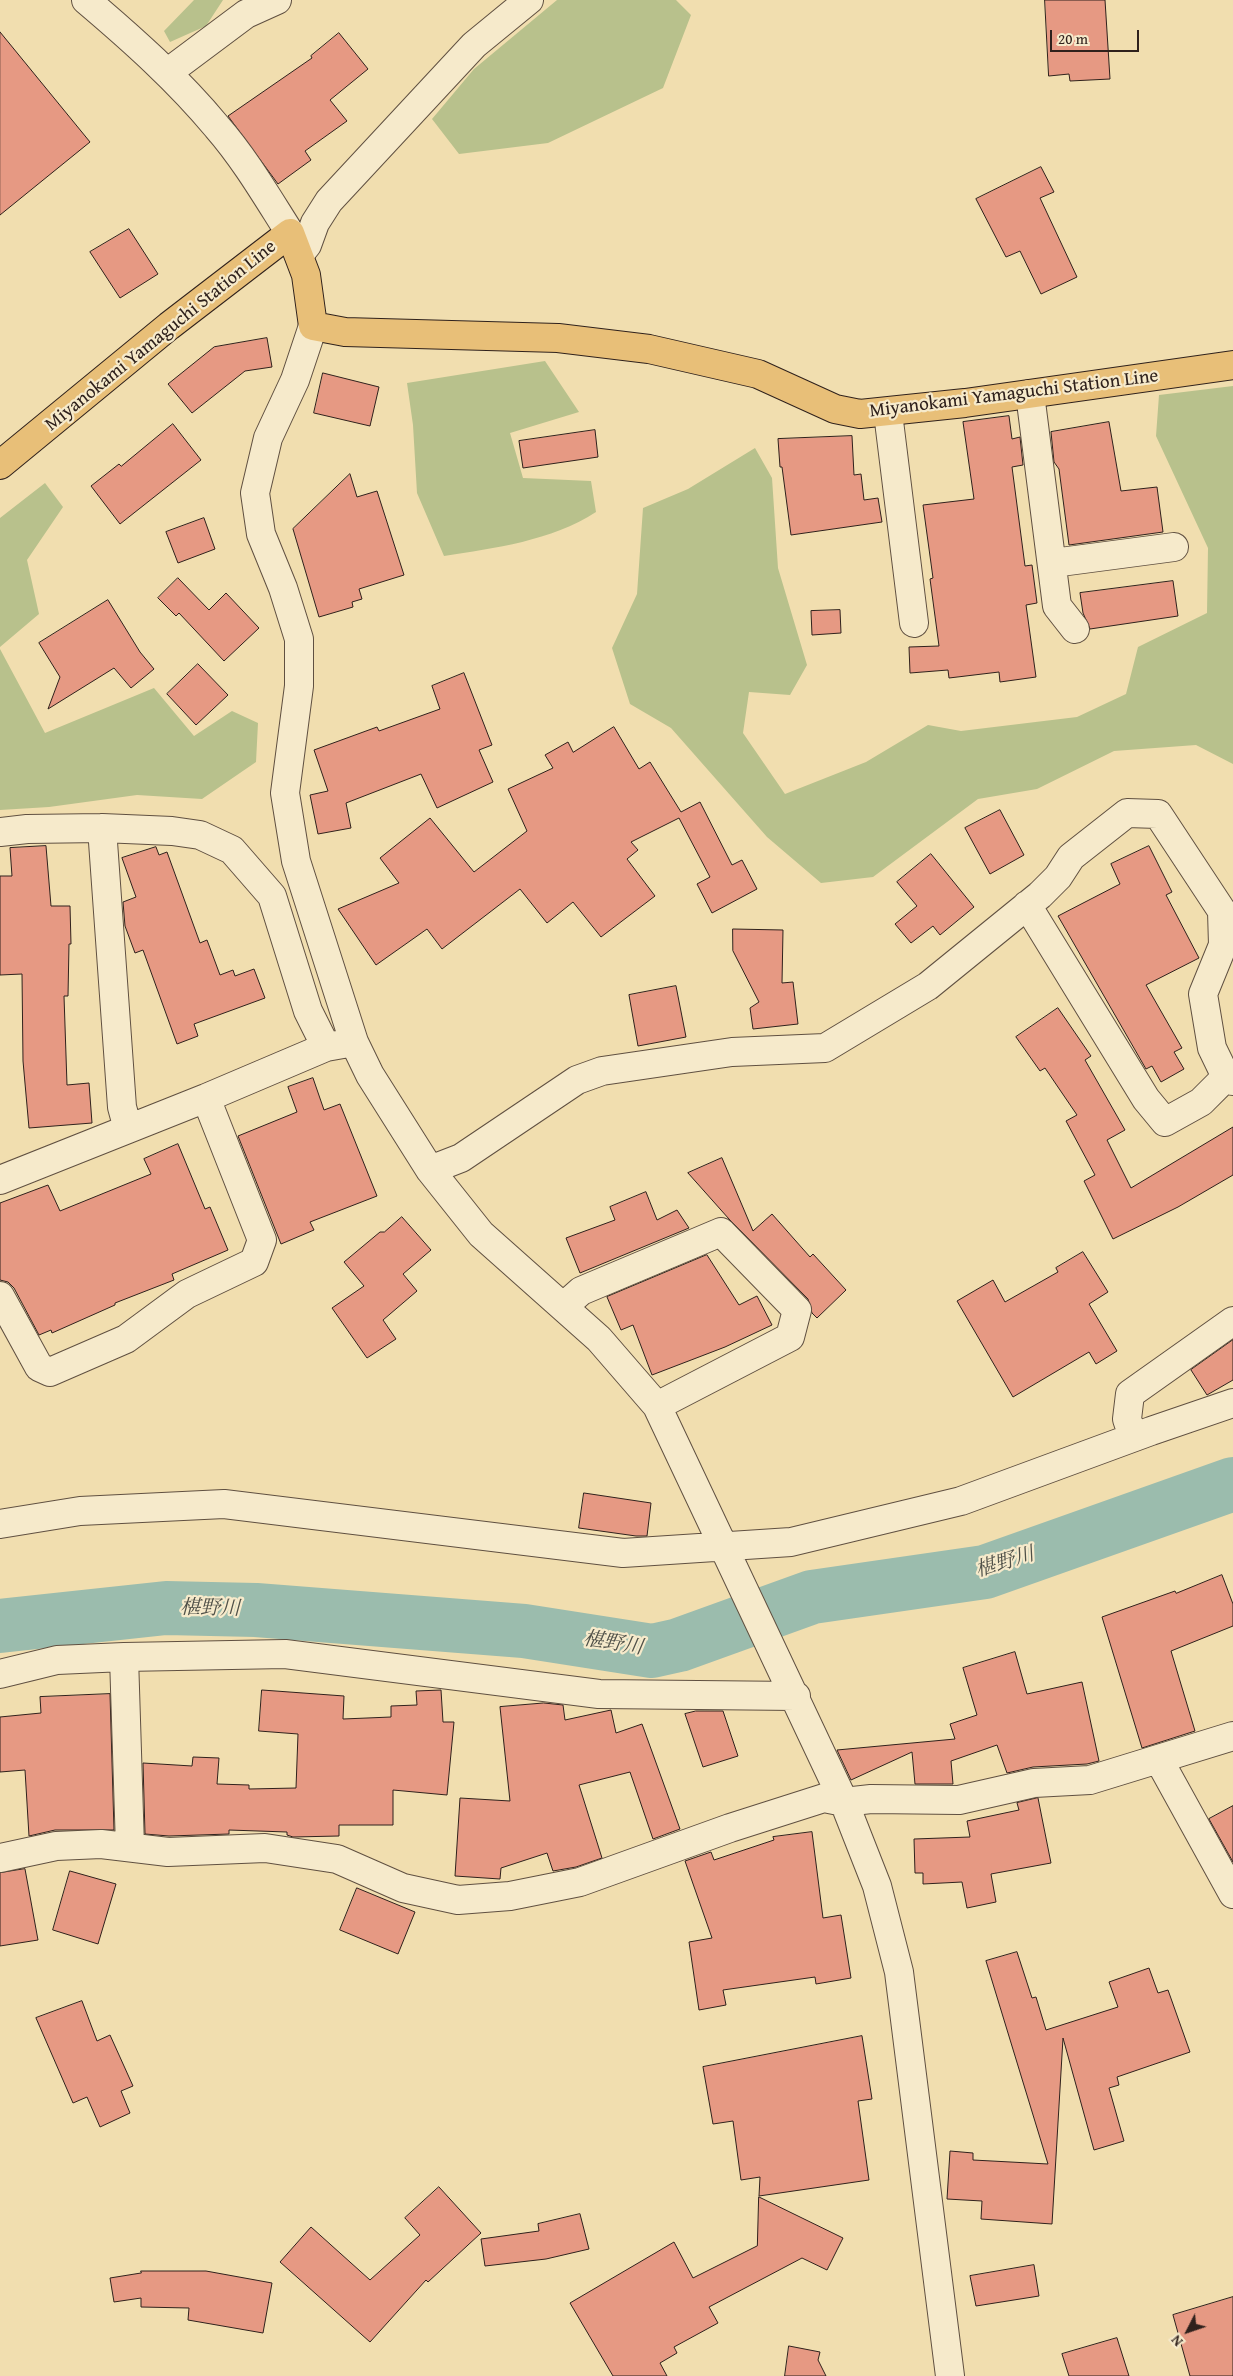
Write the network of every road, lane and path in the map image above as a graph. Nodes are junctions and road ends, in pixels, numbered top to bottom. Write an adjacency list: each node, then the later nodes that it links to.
1 (86, 0): 5 (street)
2 (277, 0): 4 (street)
3 (529, 0): 6 (street)
4 (247, 7): 5 (street)
5 (168, 73): 6 (street)
6 (295, 244): 7 (main road, Miyanokami Yamaguchi Station Line); 11 (main road, Miyanokami Yamaguchi Station Line)
7 (313, 326): 10 (main road, Miyanokami Yamaguchi Station Line); 19 (street)
8 (1233, 365): 9 (main road, Miyanokami Yamaguchi Station Line)
9 (1030, 394): 10 (main road, Miyanokami Yamaguchi Station Line); 13 (street)
10 (888, 413): 14 (street)
11 (0, 465)
12 (1174, 547): 13 (street)
13 (1053, 563): 15 (street)
14 (914, 623)
15 (1075, 629)
16 (102, 828): 17 (street); 20 (street); 23 (street)
17 (0, 832)
18 (1027, 905): 21 (street); 21 (street); 24 (street)
19 (354, 1042): 20 (street); 24 (street)
20 (326, 1047): 22 (street)
21 (1229, 1079)
22 (206, 1098): 23 (street); 26 (street)
23 (128, 1129): 25 (street)
24 (430, 1170): 27 (street)
25 (0, 1180)
26 (0, 1296)
27 (563, 1307): 30 (street); 30 (street)
28 (1233, 1321): 31 (street)
29 (1233, 1403): 31 (street)
30 (657, 1406): 33 (street)
31 (1133, 1437): 33 (street)
32 (0, 1524): 33 (street)
33 (725, 1550): 36 (street)
34 (124, 1657): 35 (street); 36 (street); 40 (street)
35 (0, 1674)
36 (792, 1687): 39 (street)
37 (1233, 1736): 38 (street)
38 (1159, 1760): 39 (street); 42 (street)
39 (844, 1802): 40 (street); 43 (street)
40 (130, 1847): 41 (street)
41 (0, 1858)
42 (1233, 1894)
43 (950, 2376)

